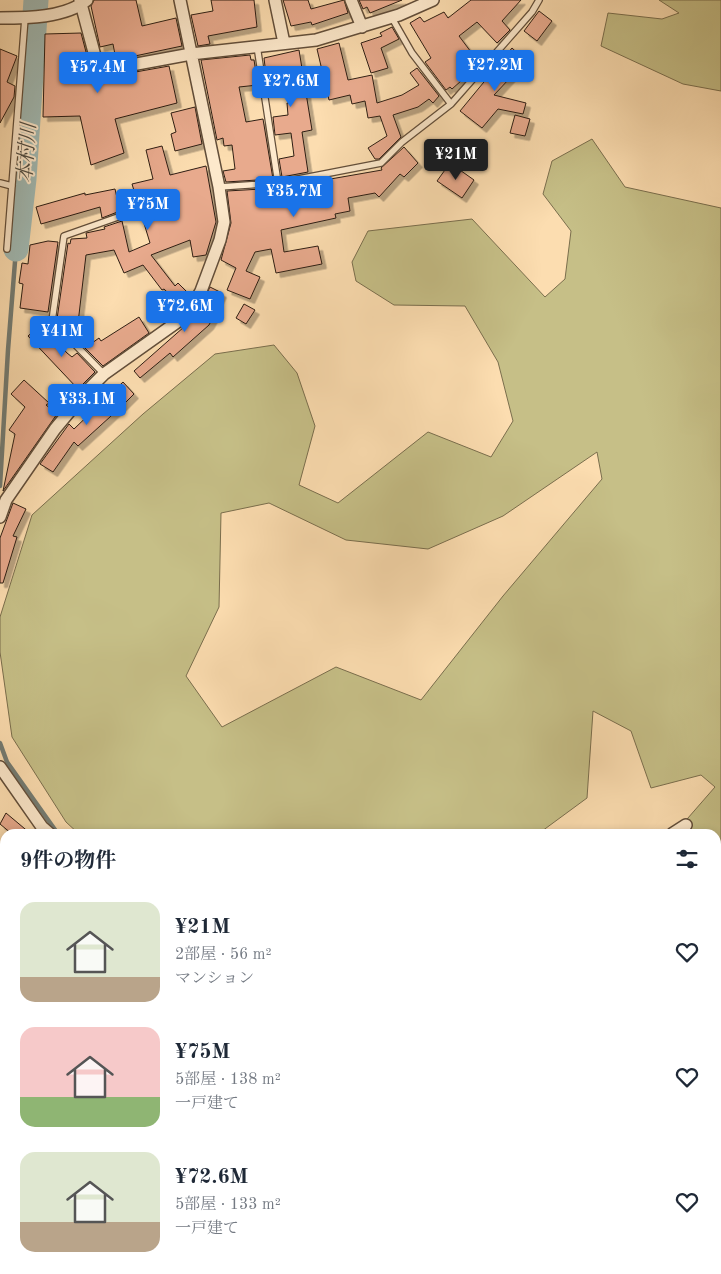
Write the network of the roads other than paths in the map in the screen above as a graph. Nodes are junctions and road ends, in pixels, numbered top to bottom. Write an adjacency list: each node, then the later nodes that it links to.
1 (180, 0): 13 (street)
2 (275, 0): 11 (street)
3 (351, 0): 10 (street)
4 (539, 0): 14 (lane)
5 (428, 1): 9 (street)
6 (83, 2): 8 (street); 13 (street)
7 (0, 18): 8 (street)
8 (31, 18): 17 (lane)
9 (392, 18): 10 (street); 14 (lane)
10 (362, 27): 11 (street)
11 (284, 43): 12 (street)
12 (257, 46): 13 (street); 16 (lane)
13 (191, 54): 18 (street)
14 (450, 104): 16 (lane)
15 (0, 182): 17 (lane)
16 (278, 183): 18 (lane)
17 (12, 186): 20 (lane)
18 (219, 187): 21 (street)
19 (135, 211): 21 (lane)
20 (7, 249)
21 (104, 374): 22 (street)
22 (0, 517)
23 (0, 767): 25 (street)
24 (686, 825): 26 (street)
25 (44, 829)
26 (680, 829)

